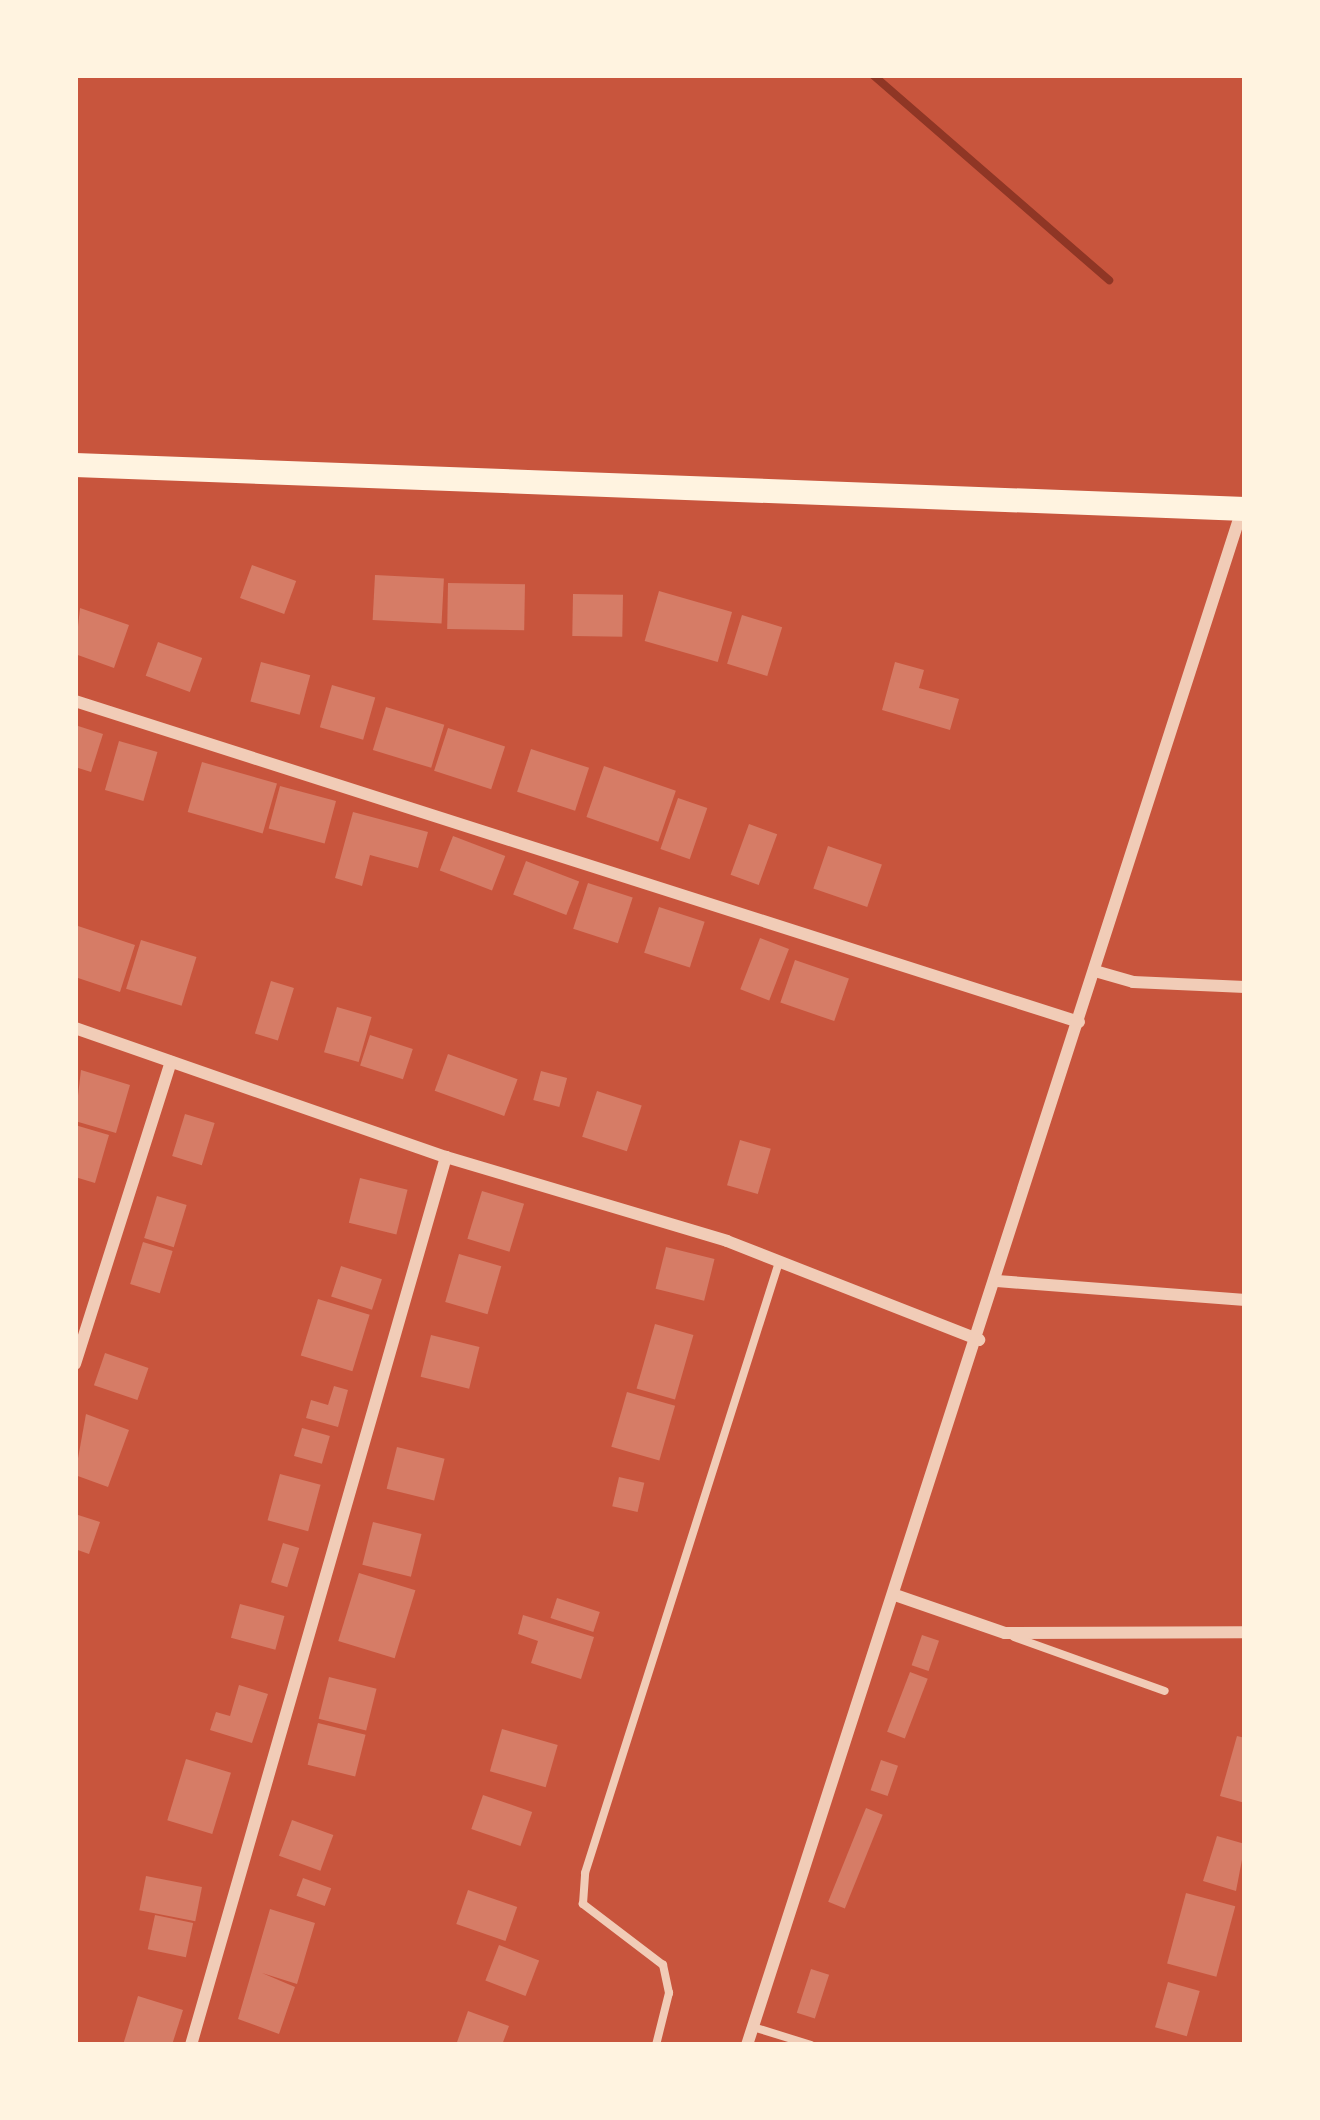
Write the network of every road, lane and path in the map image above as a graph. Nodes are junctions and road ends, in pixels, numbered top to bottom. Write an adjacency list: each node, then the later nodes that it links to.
1 (75, 465): 2 (main road)
2 (1244, 509): 4 (street)
3 (75, 701): 6 (street)
4 (1096, 971): 5 (street); 6 (street)
5 (1245, 987)
6 (1079, 1022): 11 (street)
7 (75, 1028): 8 (street)
8 (171, 1062): 9 (street); 14 (street)
9 (446, 1157): 10 (street); 20 (street)
10 (779, 1262): 13 (street); 21 (lane)
11 (998, 1281): 12 (street); 13 (street)
12 (1245, 1300)
13 (980, 1340): 15 (street)
14 (75, 1364)
15 (898, 1596): 17 (street); 19 (street)
16 (1245, 1632): 17 (street)
17 (1005, 1634): 18 (lane)
18 (1165, 1691)
19 (754, 2026): 22 (street); 23 (lane)
20 (191, 2045)
21 (656, 2045)
22 (747, 2045)
23 (811, 2045)

